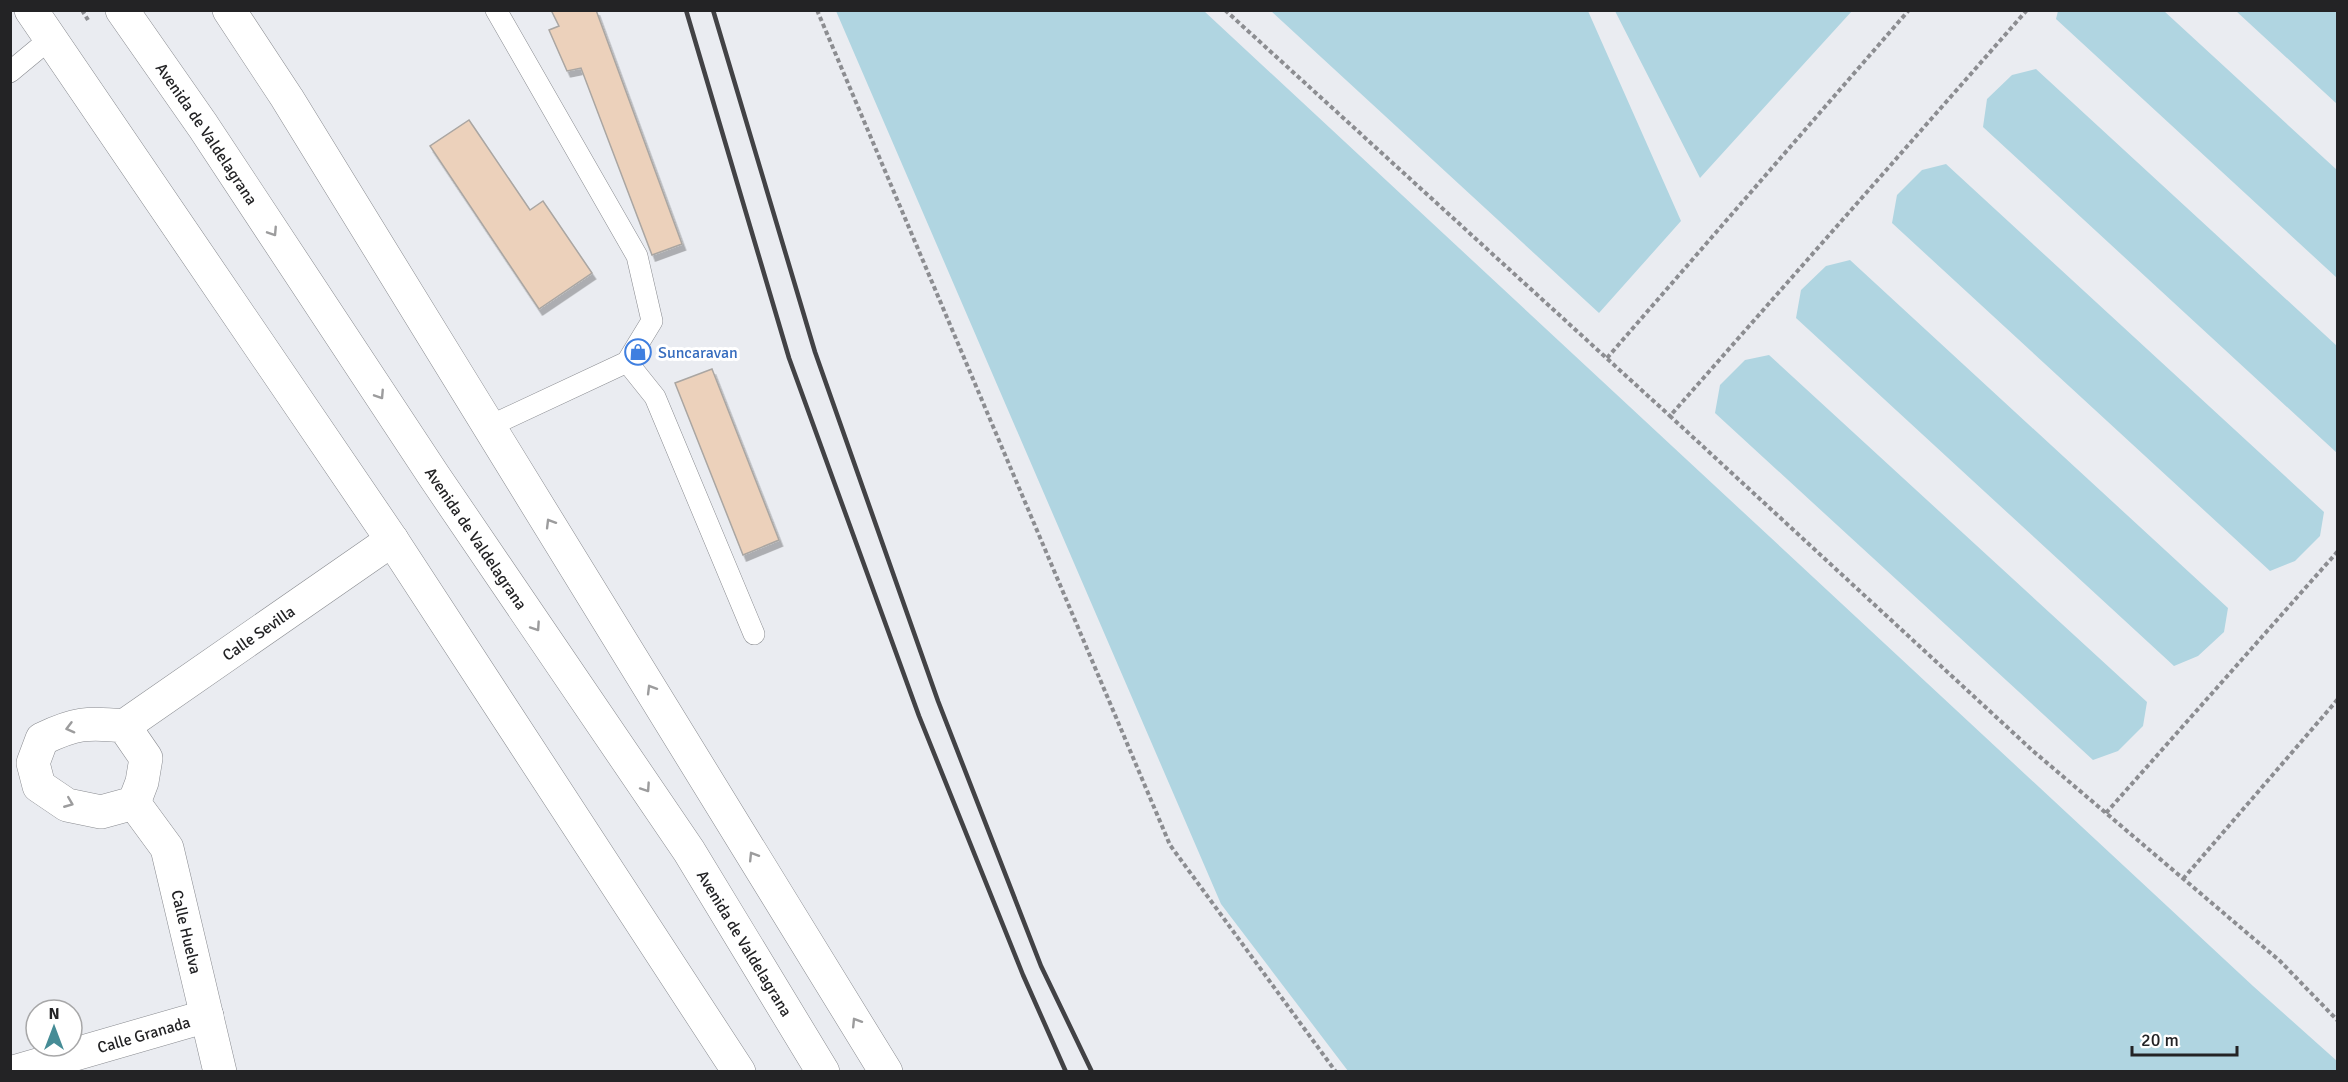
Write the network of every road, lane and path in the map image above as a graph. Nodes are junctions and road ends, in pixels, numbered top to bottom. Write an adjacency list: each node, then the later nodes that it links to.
1 (31, 10): 9 (main road)
2 (122, 10): 29 (main road, Avenida de Valdelagrana, one-way to 29)
3 (229, 10): 14 (main road)
4 (496, 10): 12 (lane)
5 (817, 10): 31 (path)
6 (1225, 10): 11 (path)
7 (1909, 10): 11 (path)
8 (2027, 10): 13 (path)
9 (51, 38): 10 (lane); 15 (main road)
10 (10, 72)
11 (1607, 358): 13 (path)
12 (627, 362): 14 (lane); 17 (lane)
13 (1670, 416): 22 (path)
14 (490, 426): 30 (main road, one-way to 14)
15 (392, 540): 19 (main road, Calle Sevilla); 28 (main road)
16 (2337, 550): 22 (path)
17 (754, 634)
18 (2337, 699): 23 (path)
19 (124, 726): 20 (main road, one-way to 20); 21 (main road)
20 (22, 756): 21 (main road, one-way to 21)
21 (134, 803): 24 (main road, Calle Huelva)
22 (2106, 813): 23 (path)
23 (2183, 879): 25 (path)
24 (207, 1016): 26 (main road, Calle Granada); 27 (main road, Calle Huelva)
25 (2337, 1021)
26 (14, 1071)
27 (220, 1071)
28 (739, 1071)
29 (823, 1071)
30 (886, 1071)
31 (1336, 1071)

